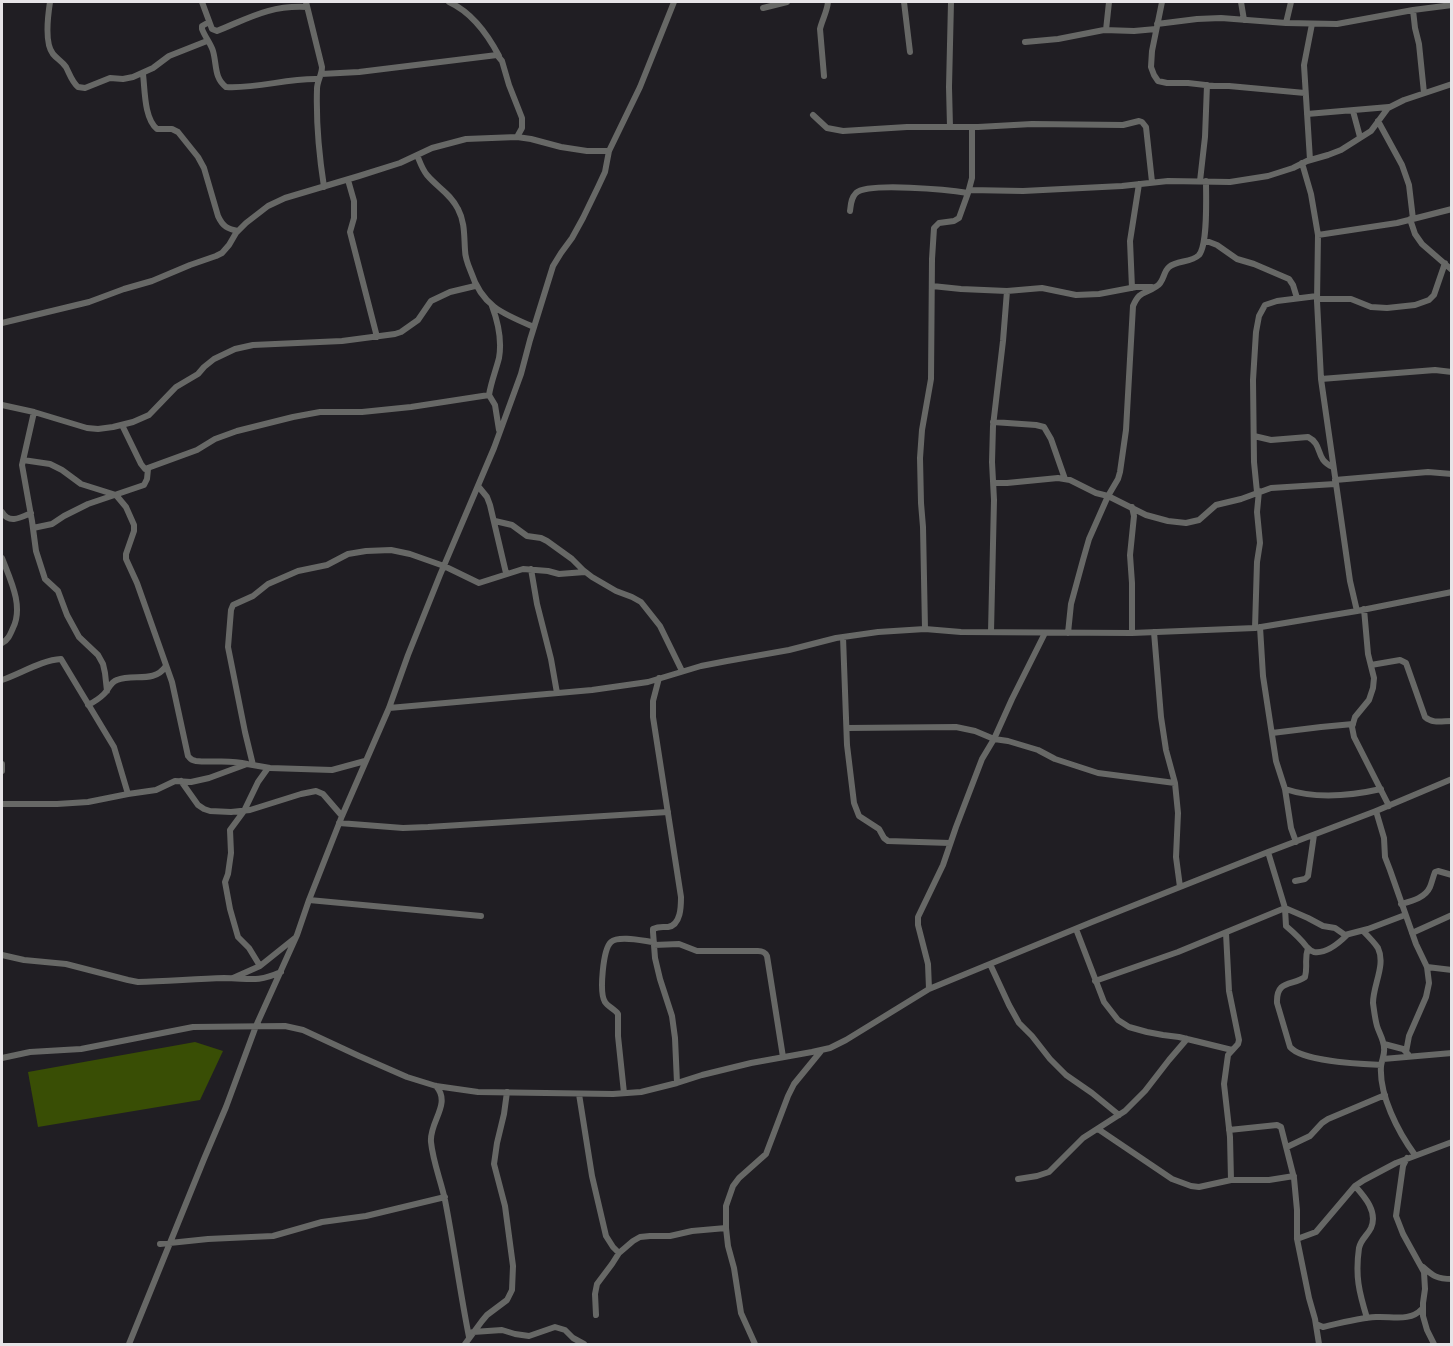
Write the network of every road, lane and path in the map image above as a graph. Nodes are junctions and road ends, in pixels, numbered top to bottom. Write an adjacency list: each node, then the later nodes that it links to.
1 (50, 2): 28 (street)
2 (202, 2): 19 (street)
3 (450, 2): 27 (street)
4 (674, 2): 44 (street)
5 (787, 2): 16 (street)
6 (828, 2): 29 (street)
7 (904, 2): 26 (street)
8 (951, 2): 40 (street)
9 (1109, 2): 23 (street)
10 (1162, 2): 22 (street)
11 (1241, 2): 18 (street)
12 (1291, 2): 20 (street)
13 (306, 4): 19 (street); 30 (street)
14 (1424, 5): 15 (street); 17 (street)
15 (1452, 5)
16 (763, 8)
17 (1413, 10): 21 (street); 34 (street)
18 (1244, 20): 20 (street); 22 (street)
19 (209, 22): 24 (street)
20 (1286, 23): 21 (street)
21 (1312, 24): 33 (street)
22 (1156, 27): 23 (street); 32 (street)
23 (1106, 30): 25 (street)
24 (207, 41): 28 (street); 30 (street)
25 (1025, 42)
26 (910, 52)
27 (499, 56): 30 (street); 42 (street)
28 (143, 74): 57 (street)
29 (824, 76)
30 (320, 77): 52 (street)
31 (1452, 84): 34 (street)
32 (1207, 85): 33 (street); 49 (street)
33 (1305, 93): 37 (street)
34 (1424, 93): 35 (street)
35 (1390, 107): 36 (street); 39 (street)
36 (1353, 111): 37 (street); 43 (street)
37 (1307, 114): 46 (street)
38 (813, 115): 40 (street)
39 (1378, 121): 43 (street); 56 (street)
40 (950, 127): 41 (street)
41 (972, 127): 50 (street); 53 (street)
42 (517, 137): 44 (street); 45 (street)
43 (1360, 138): 46 (street)
44 (609, 151): 71 (street)
45 (417, 155): 48 (street); 62 (street)
46 (1310, 160): 47 (street)
47 (1302, 163): 49 (street); 58 (street)
48 (348, 180): 52 (street); 72 (street)
49 (1203, 181): 50 (street); 59 (street)
50 (1152, 182): 51 (street)
51 (1139, 184): 53 (street); 64 (street)
52 (324, 187): 57 (street)
53 (969, 191): 55 (street); 63 (street)
54 (1452, 209): 56 (street)
55 (850, 211)
56 (1411, 219): 58 (street); 60 (street)
57 (238, 231): 70 (street)
58 (1318, 236): 67 (street)
59 (1204, 240): 65 (street); 68 (street)
60 (1445, 263): 61 (street); 67 (street)
61 (1452, 270)
62 (475, 286): 69 (street); 72 (street)
63 (932, 286): 66 (street); 106 (street)
64 (1132, 288): 65 (street); 66 (street)
65 (1154, 288): 92 (street)
66 (1006, 291): 78 (street)
67 (1317, 297): 68 (street); 74 (street)
68 (1297, 298): 81 (street)
69 (492, 305): 71 (street); 75 (street)
70 (2, 322)
71 (534, 327): 80 (street)
72 (377, 338): 79 (street)
73 (1452, 372): 74 (street)
74 (1321, 379): 83 (street)
75 (489, 395): 80 (street); 84 (street)
76 (2, 405): 77 (street)
77 (34, 412): 79 (street); 82 (street)
78 (993, 422): 86 (street); 88 (street)
79 (122, 425): 84 (street)
80 (500, 432): 89 (street)
81 (1254, 436): 83 (street); 90 (street)
82 (22, 460): 91 (street); 94 (street)
83 (1333, 467): 87 (street)
84 (148, 469): 91 (street)
85 (1452, 474): 87 (street)
86 (1065, 478): 88 (street); 92 (street)
87 (1335, 482): 90 (street); 104 (street)
88 (994, 483): 107 (street)
89 (478, 486): 96 (street); 99 (street)
90 (1258, 492): 93 (street); 105 (street)
91 (116, 495): 97 (street); 115 (street)
92 (1108, 496): 93 (street); 110 (street)
93 (1132, 507): 111 (street)
94 (31, 513): 95 (street); 97 (street)
95 (2, 515)
96 (495, 521): 101 (street); 102 (street)
97 (33, 528): 119 (street)
98 (2, 558): 113 (street)
99 (444, 566): 102 (street); 122 (street); 130 (street)
100 (531, 570): 101 (street); 102 (street); 120 (street)
101 (585, 572): 116 (street)
102 (506, 573)
103 (1452, 592): 104 (street)
104 (1361, 610): 105 (street); 114 (street)
105 (1257, 627): 108 (street); 126 (street)
106 (925, 628): 107 (street); 112 (street)
107 (991, 632): 109 (street)
108 (1154, 632): 111 (street); 135 (street)
109 (1045, 633): 110 (street); 127 (street)
110 (1068, 633): 111 (street)
111 (1132, 633)
112 (843, 637): 116 (street); 125 (street)
113 (2, 644)
114 (1371, 665): 123 (street); 124 (street)
115 (166, 666): 119 (street); 130 (street)
116 (682, 672): 117 (street)
117 (659, 678): 120 (street); 143 (street)
118 (2, 680): 121 (street)
119 (107, 691): 121 (street)
120 (557, 693): 122 (street)
121 (88, 705): 138 (street)
122 (389, 708): 128 (street)
123 (1452, 721)
124 (1353, 724): 126 (street); 137 (street)
125 (847, 728): 127 (street); 147 (street)
126 (1272, 733): 136 (street)
127 (994, 739): 135 (street); 147 (street)
128 (365, 761): 131 (street); 144 (street)
129 (2, 764): 132 (street)
130 (250, 764): 131 (street); 134 (street)
131 (268, 768): 141 (street)
132 (2, 771)
133 (1452, 779): 140 (street)
134 (181, 781): 138 (street); 141 (street)
135 (1175, 783): 151 (street)
136 (1285, 789): 137 (street); 146 (street)
137 (1381, 789): 140 (street)
138 (128, 794): 139 (street)
139 (2, 804)
140 (1389, 806): 142 (street)
141 (243, 811): 144 (street); 168 (street)
142 (1376, 811): 145 (street); 153 (street)
143 (668, 812): 144 (street); 164 (street)
144 (341, 819): 152 (street)
145 (1314, 835): 146 (street); 150 (street)
146 (1296, 842): 148 (street)
147 (950, 843): 174 (street)
148 (1268, 852): 151 (street); 154 (street)
149 (1452, 875): 153 (street)
150 (1295, 881)
151 (1180, 887): 158 (street)
152 (309, 900): 157 (street); 163 (street)
153 (1401, 904): 155 (street)
154 (1285, 908): 160 (street); 162 (street); 165 (street)
155 (1405, 915): 159 (street); 161 (street)
156 (1452, 915): 161 (street)
157 (481, 916)
158 (1076, 929): 167 (street); 173 (street)
159 (1363, 931): 162 (street); 177 (street)
160 (1226, 933): 173 (street); 178 (street)
161 (1412, 933): 169 (street)
162 (1347, 935): 165 (street)
163 (296, 938): 168 (street); 171 (street)
164 (654, 944): 182 (street); 185 (street); 188 (street)
165 (1308, 948): 184 (street)
166 (2, 955): 172 (street)
167 (990, 964): 174 (street); 191 (street)
168 (260, 966): 172 (street)
169 (1427, 967): 170 (street); 181 (street)
170 (1452, 970)
171 (281, 971): 172 (street); 175 (street)
172 (231, 978)
173 (1095, 981): 176 (street)
174 (929, 989): 179 (street)
175 (256, 1026): 183 (street); 186 (street); 205 (street)
176 (1187, 1039): 178 (street); 191 (street)
177 (1384, 1044): 181 (street); 184 (street)
178 (1232, 1050): 193 (street)
179 (822, 1051): 182 (street); 203 (street)
180 (1452, 1053): 181 (street)
181 (1408, 1054): 184 (street)
182 (783, 1057): 185 (street)
183 (2, 1058)
184 (1382, 1062): 190 (street)
185 (677, 1083): 188 (street)
186 (436, 1086): 187 (street); 202 (street)
187 (507, 1092): 189 (street); 214 (street)
188 (624, 1093): 189 (street)
189 (579, 1094): 207 (street)
190 (1385, 1095): 195 (street); 196 (street)
191 (1119, 1115): 192 (street)
192 (1098, 1129): 199 (street); 200 (street)
193 (1229, 1130): 195 (street); 200 (street)
194 (1452, 1142): 196 (street)
195 (1287, 1147): 198 (street)
196 (1415, 1155): 197 (street)
197 (1407, 1158): 201 (street); 208 (street)
198 (1294, 1176): 200 (street); 204 (street)
199 (1018, 1179)
200 (1231, 1180)
201 (1355, 1186): 204 (street); 212 (street)
202 (445, 1197): 205 (street); 214 (street)
203 (726, 1228): 207 (street); 218 (street)
204 (1298, 1239): 213 (street)
205 (171, 1243): 206 (street); 215 (street)
206 (160, 1244)
207 (619, 1253): 211 (street)
208 (1422, 1267): 209 (street); 210 (street)
209 (1452, 1279)
210 (1422, 1309): 212 (street); 220 (street)
211 (596, 1315)
212 (1367, 1318): 213 (street)
213 (1316, 1324): 219 (street)
214 (471, 1335): 216 (street); 217 (street)
215 (129, 1344)
216 (465, 1344)
217 (584, 1344)
218 (754, 1344)
219 (1319, 1344)
220 (1434, 1344)

